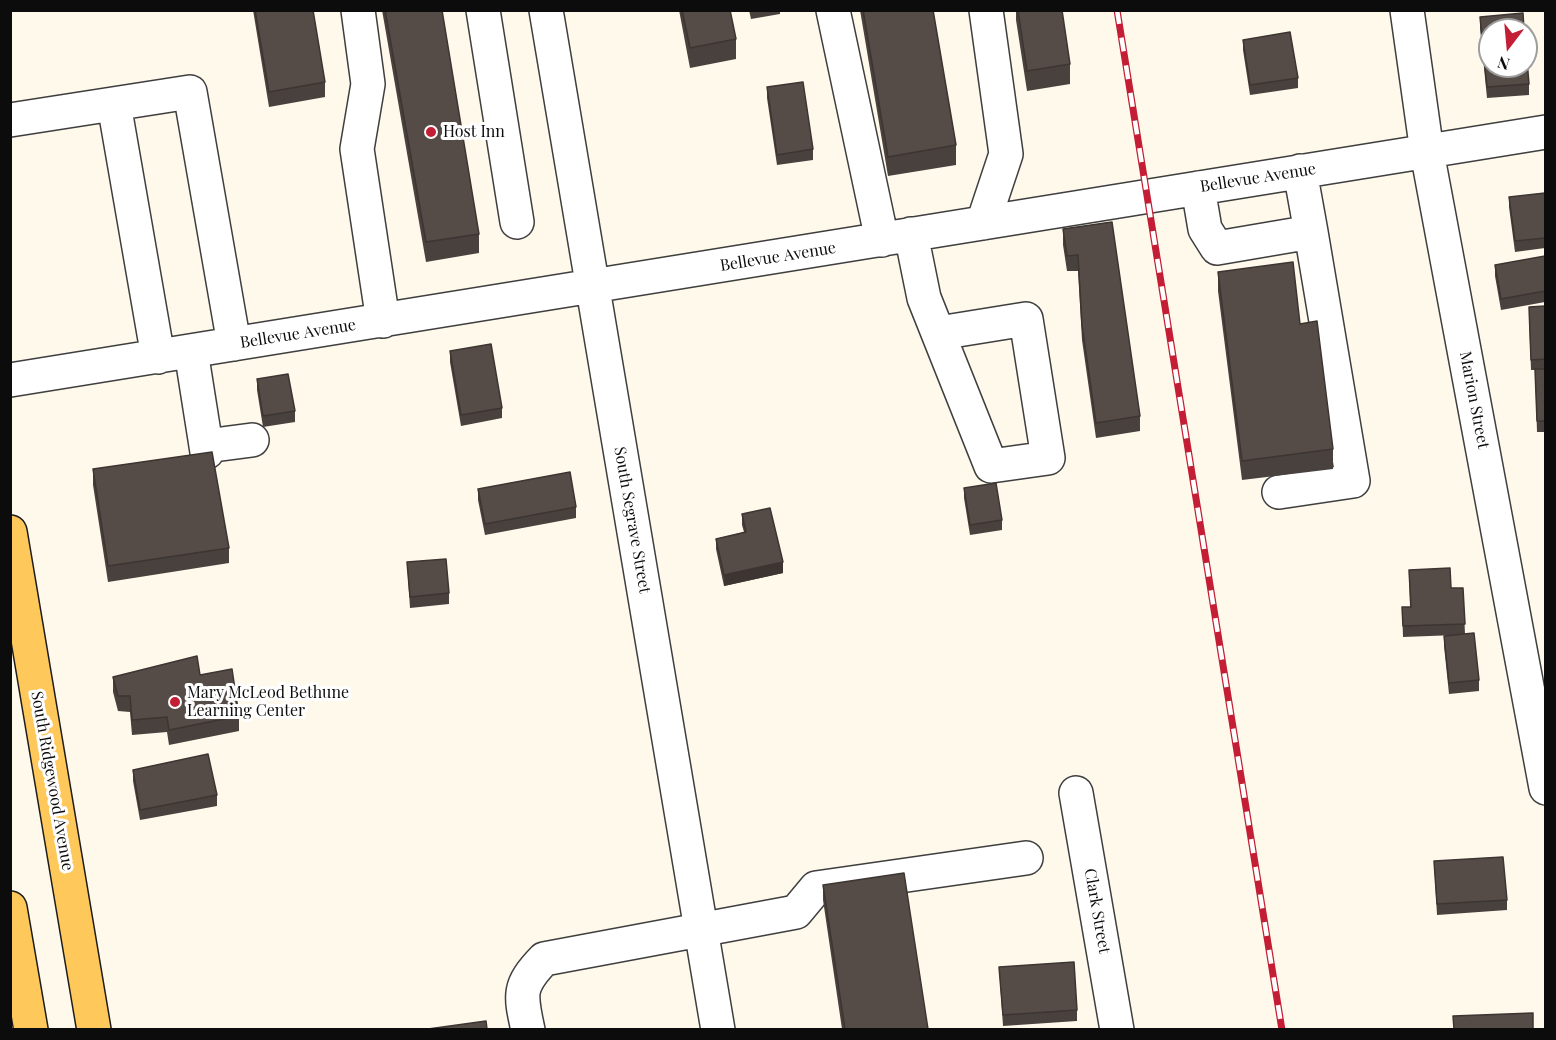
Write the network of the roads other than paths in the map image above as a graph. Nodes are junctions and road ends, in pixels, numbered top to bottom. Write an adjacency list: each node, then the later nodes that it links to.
1 (358, 10): 18 (street)
2 (483, 10): 13 (street)
3 (546, 10): 17 (street, South Segrave Street)
4 (833, 10): 16 (street)
5 (986, 10): 14 (street)
6 (1407, 10): 10 (street, Marion Street)
7 (114, 104): 8 (street); 20 (street); 22 (street)
8 (10, 120)
9 (1545, 132): 10 (street, Bellevue Avenue)
10 (1427, 152): 11 (street, Bellevue Avenue); 27 (street, Marion Street)
11 (1300, 171): 12 (street, Bellevue Avenue); 15 (street)
12 (1198, 188): 14 (street, Bellevue Avenue); 15 (street)
13 (517, 222)
14 (983, 223): 16 (street, Bellevue Avenue)
15 (1311, 232): 25 (street)
16 (896, 237): 17 (street, Bellevue Avenue); 19 (street)
17 (592, 288): 18 (street, Bellevue Avenue); 31 (street, South Segrave Street)
18 (383, 321): 20 (street, Bellevue Avenue)
19 (939, 333): 19 (street)
20 (234, 344): 21 (street, Bellevue Avenue)
21 (191, 351): 22 (street, Bellevue Avenue); 24 (street)
22 (158, 357): 23 (street, Bellevue Avenue)
23 (10, 380)
24 (252, 440)
25 (1279, 492)
26 (10, 532): 33 (main road, South Ridgewood Avenue)
27 (1545, 788)
28 (1076, 793): 36 (street, Clark Street)
29 (1026, 858): 31 (street)
30 (10, 908): 32 (main road)
31 (701, 928): 34 (street); 35 (street, South Segrave Street)
32 (24, 1026)
33 (94, 1029)
34 (528, 1029)
35 (718, 1029)
36 (1118, 1029)

